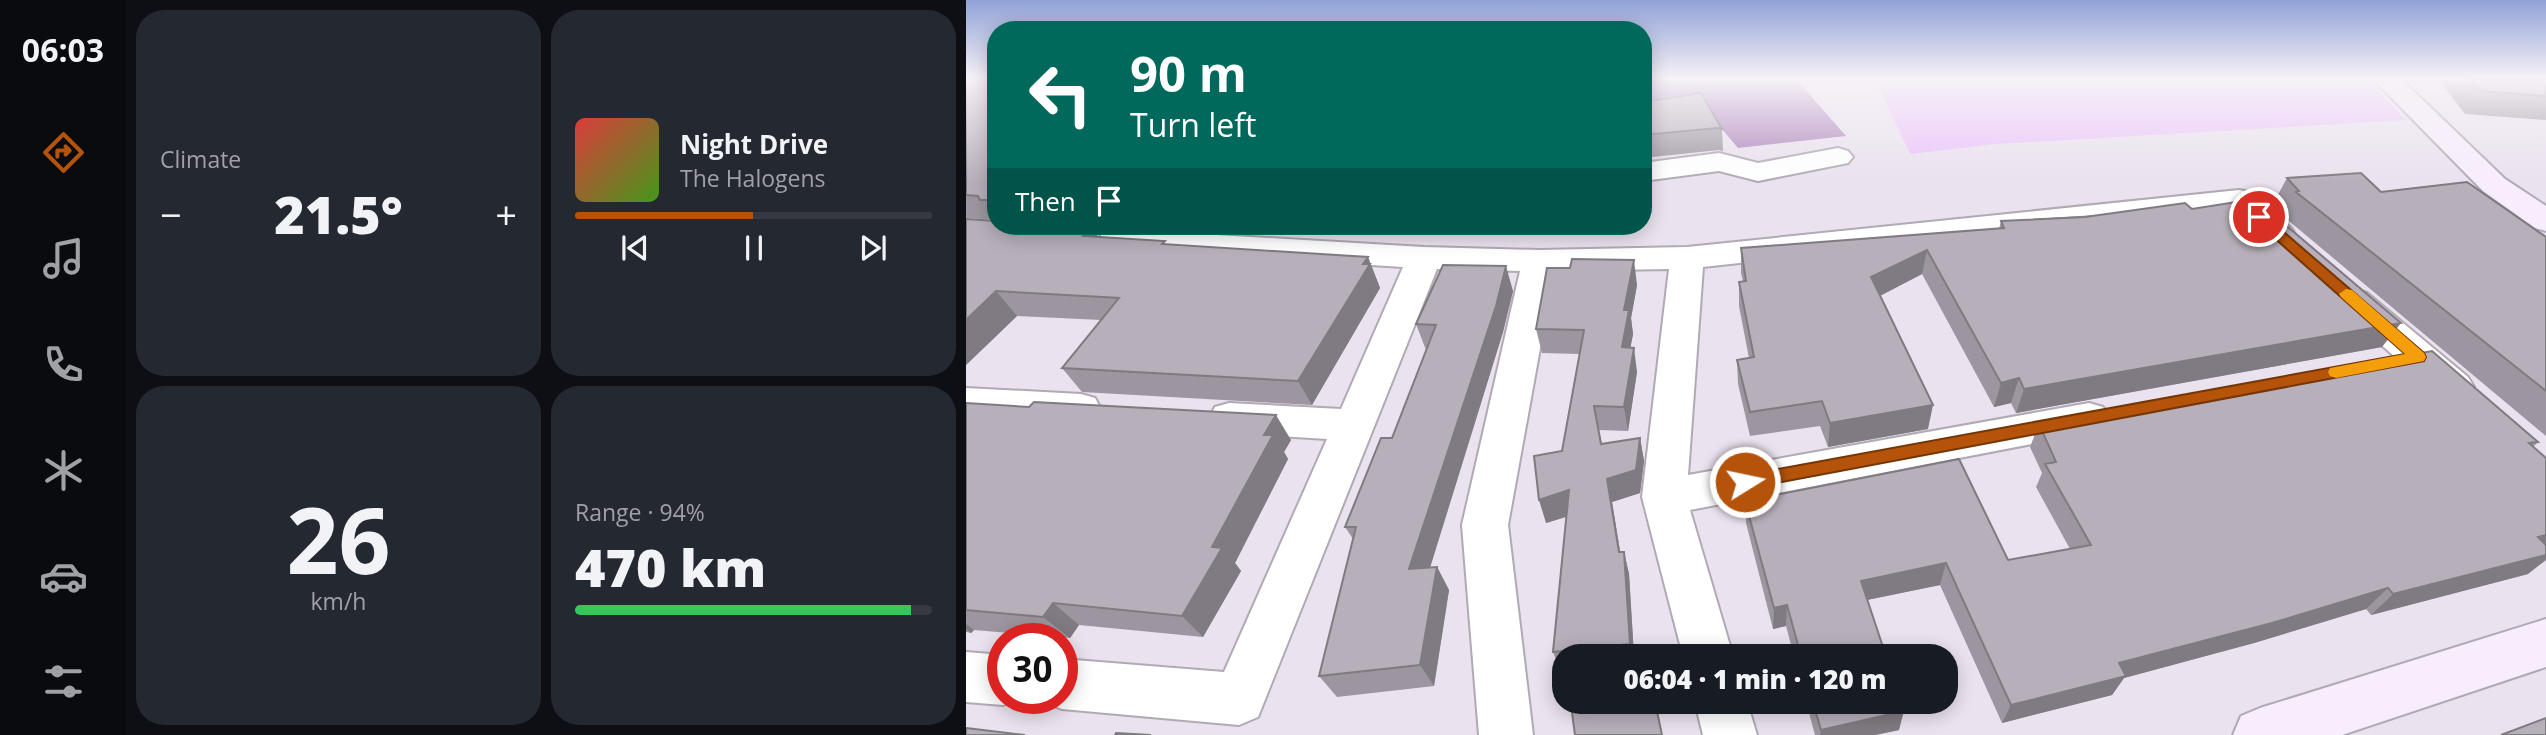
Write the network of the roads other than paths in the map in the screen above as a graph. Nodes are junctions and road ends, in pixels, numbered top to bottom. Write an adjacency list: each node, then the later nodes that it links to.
1 (2421, 113): 4 (street)
2 (1838, 157): 3 (street)
3 (1652, 171)
4 (2546, 221)
5 (1139, 235): 7 (street)
6 (1175, 235): 8 (street)
7 (1088, 237)
8 (1424, 258): 10 (street); 18 (street)
9 (1687, 258): 10 (street); 11 (street); 19 (street)
10 (1539, 261): 26 (street)
11 (2418, 357): 12 (street); 16 (street)
12 (2377, 365)
13 (966, 403): 15 (street)
14 (2130, 410): 19 (street)
15 (1118, 411)
16 (2482, 411)
17 (1187, 415): 18 (street)
18 (1352, 425): 24 (street)
19 (1664, 497): 21 (street)
20 (2546, 643): 28 (street)
21 (1705, 644)
22 (966, 677): 23 (street)
23 (987, 679)
24 (1078, 685)
25 (1724, 714): 27 (street)
26 (1506, 735)
27 (1730, 735)
28 (2260, 735)

